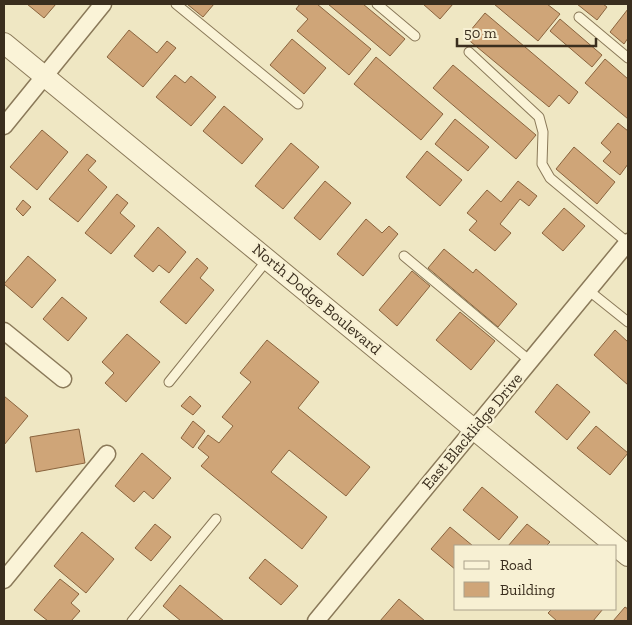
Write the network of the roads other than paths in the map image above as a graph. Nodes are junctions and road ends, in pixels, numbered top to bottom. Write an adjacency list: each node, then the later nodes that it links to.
1 (103, 4): 9 (street)
2 (176, 4): 10 (lane)
3 (377, 4): 5 (lane)
4 (579, 17): 8 (lane)
5 (416, 36)
6 (4, 43): 9 (street, North Dodge Boulevard)
7 (468, 52): 12 (lane)
8 (628, 58)
9 (44, 76): 11 (street); 14 (street, North Dodge Boulevard)
10 (298, 104)
11 (4, 126)
12 (628, 242): 15 (street, East Blacklidge Drive)
13 (404, 256): 18 (lane)
14 (269, 259): 20 (lane); 21 (street, North Dodge Boulevard)
15 (588, 290): 16 (lane); 18 (street, East Blacklidge Drive)
16 (628, 322)
17 (4, 331): 19 (street)
18 (530, 361): 21 (street, East Blacklidge Drive)
19 (63, 379)
20 (170, 382)
21 (474, 429): 24 (street, North Dodge Boulevard); 29 (street, East Blacklidge Drive)
22 (107, 454): 27 (street)
23 (216, 520): 28 (lane)
24 (615, 545)
25 (617, 547): 26 (street, North Dodge Boulevard)
26 (628, 556)
27 (4, 580)
28 (132, 621)
29 (316, 621)

